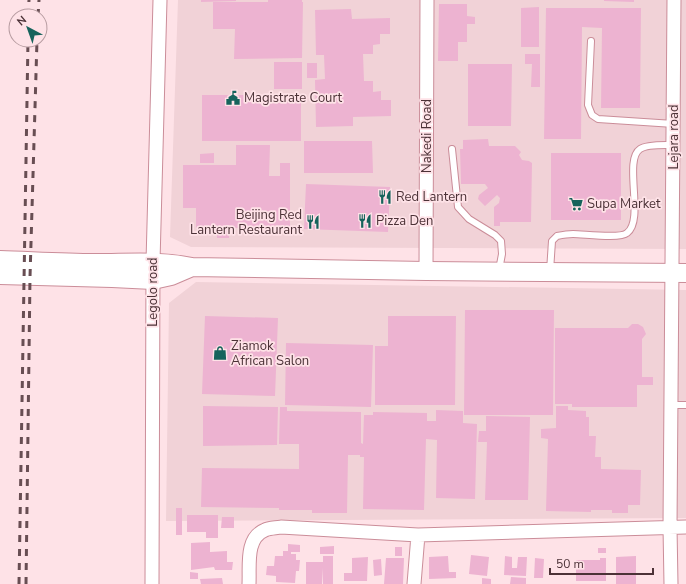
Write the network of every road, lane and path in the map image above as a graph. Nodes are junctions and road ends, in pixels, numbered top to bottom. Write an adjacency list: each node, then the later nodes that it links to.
1 (160, 0): 9 (street, Legolo road)
2 (427, 0): 11 (street, Nakedi Road)
3 (674, 0): 5 (street, Lejara road)
4 (591, 41): 5 (lane)
5 (674, 124): 6 (street, Lejara road)
6 (673, 145): 13 (lane); 14 (street, Lejara road)
7 (452, 150): 12 (lane)
8 (0, 260): 9 (main road)
9 (153, 262): 10 (main road); 16 (street, Legolo road)
10 (192, 267): 11 (main road); 16 (main road)
11 (426, 271): 12 (main road)
12 (499, 272): 13 (main road)
13 (550, 272): 14 (main road)
14 (679, 273): 17 (street, Lejara road)
15 (0, 275): 16 (main road)
16 (153, 280): 22 (street, Legolo road)
17 (672, 405): 18 (lane); 19 (street, Lejara road)
18 (686, 405)
19 (670, 527): 20 (street); 21 (street); 25 (street, Lejara road)
20 (686, 527)
21 (418, 535): 23 (street); 24 (street)
22 (152, 584)
23 (249, 584)
24 (414, 584)
25 (671, 584)

